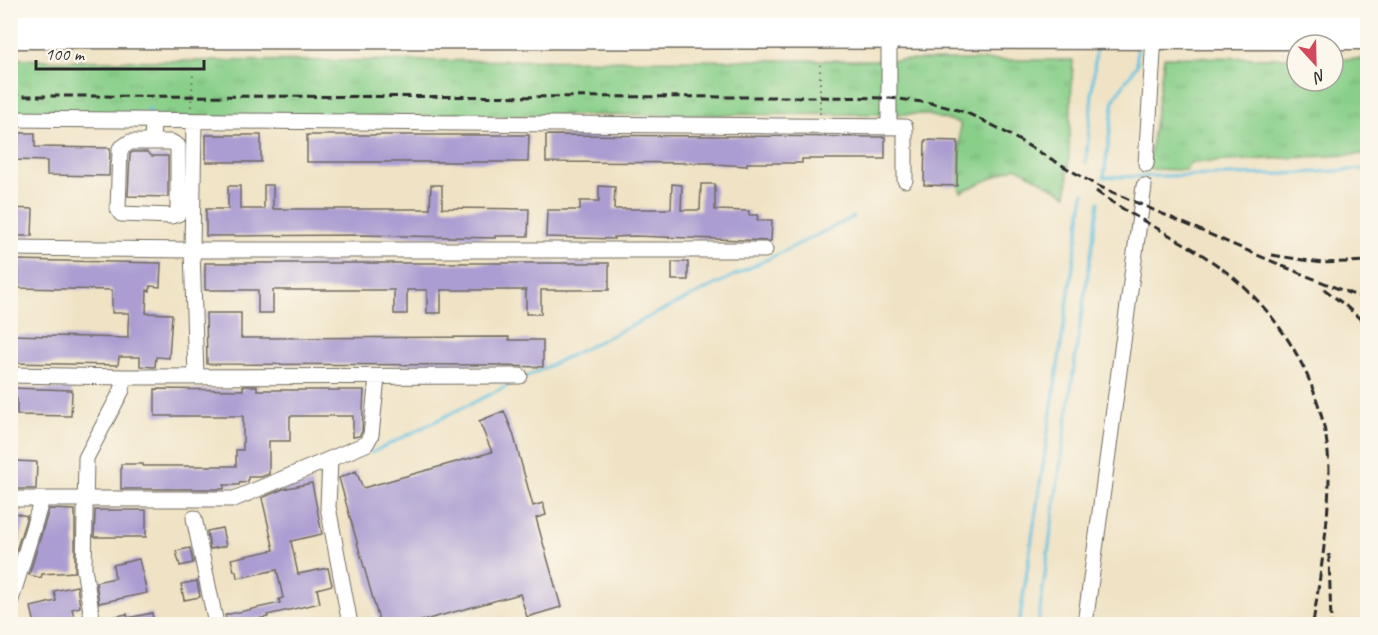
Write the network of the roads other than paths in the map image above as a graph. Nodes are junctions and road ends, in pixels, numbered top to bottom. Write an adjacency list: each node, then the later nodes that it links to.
1 (10, 17): 3 (highway)
2 (1368, 18): 5 (highway)
3 (199, 22): 4 (highway); 6 (highway); 7 (highway)
4 (1091, 22): 5 (highway); 7 (highway)
5 (1149, 25): 8 (highway); 14 (street)
6 (10, 37)
7 (889, 38): 12 (street)
8 (1368, 38)
9 (10, 119): 10 (street)
10 (153, 121): 11 (street); 13 (street)
11 (192, 122): 12 (street); 18 (street)
12 (890, 126): 15 (street)
13 (152, 142): 13 (street)
14 (1146, 164)
15 (905, 180)
16 (1144, 186): 34 (street)
17 (10, 248): 18 (street)
18 (192, 250): 19 (street); 22 (street)
19 (765, 250)
20 (10, 375): 23 (street)
21 (520, 376): 24 (street)
22 (196, 377): 23 (street); 24 (street)
23 (124, 378): 28 (street)
24 (377, 378): 25 (street)
25 (330, 459): 28 (street); 33 (street)
26 (10, 498): 27 (street)
27 (42, 499): 28 (street); 30 (street)
28 (85, 500): 31 (street)
29 (194, 518): 32 (street)
30 (10, 603)
31 (93, 624)
32 (216, 624)
33 (350, 624)
34 (1085, 624)

